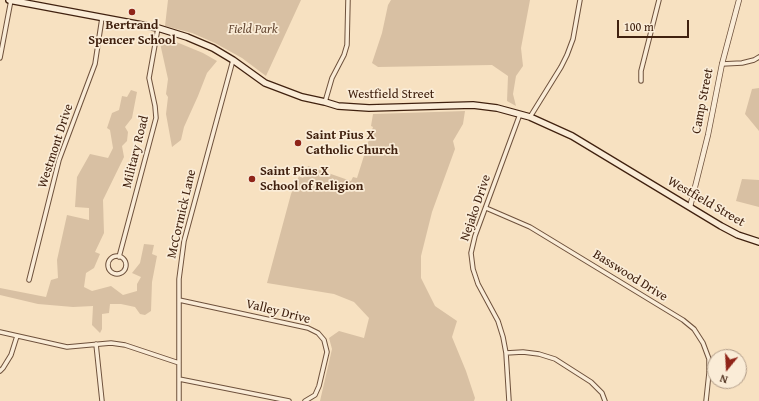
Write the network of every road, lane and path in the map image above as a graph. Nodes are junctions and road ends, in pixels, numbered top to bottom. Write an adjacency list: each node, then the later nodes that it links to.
1 (10, 0): 6 (main road, Westfield Street); 9 (street)
2 (348, 0): 13 (street)
3 (580, 0): 15 (street)
4 (659, 0): 12 (street)
5 (739, 0): 11 (street, Camp Street)
6 (102, 18): 7 (main road, Westfield Street); 20 (street, Westmont Drive)
7 (158, 28): 10 (main road, Westfield Street); 19 (street, Military Road)
8 (759, 57): 11 (street)
9 (0, 58)
10 (233, 60): 13 (main road, Westfield Street); 21 (street, McCormick Lane)
11 (722, 64): 16 (street, Camp Street)
12 (641, 81)
13 (325, 102): 14 (main road, Westfield Street)
14 (520, 114): 15 (main road, Westfield Street); 17 (street, Nejako Drive)
15 (530, 117): 16 (main road, Westfield Street)
16 (690, 207): 18 (main road, Westfield Street)
17 (486, 208): 25 (street, Nejako Drive); 35 (street, Basswood Drive)
18 (759, 242)
19 (119, 257): 19 (street, Military Road)
20 (29, 280)
21 (179, 300): 26 (street, McCormick Lane); 32 (street, Valley Drive)
22 (0, 332): 23 (street)
23 (17, 336): 24 (street); 27 (street)
24 (96, 344): 26 (street); 29 (street)
25 (506, 353): 33 (street, Nejako Drive); 34 (street)
26 (179, 363): 28 (street, McCormick Lane)
27 (0, 371)
28 (179, 379): 30 (street, McCormick Lane); 31 (street)
29 (102, 401)
30 (179, 401)
31 (289, 401)
32 (304, 401)
33 (509, 401)
34 (605, 401)
35 (706, 401)

